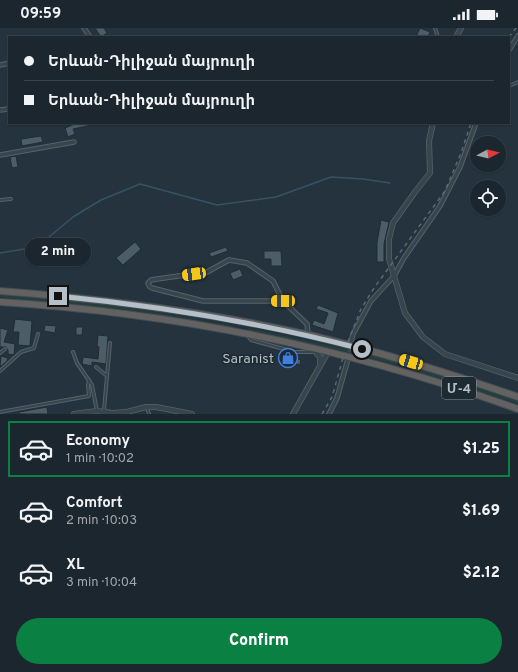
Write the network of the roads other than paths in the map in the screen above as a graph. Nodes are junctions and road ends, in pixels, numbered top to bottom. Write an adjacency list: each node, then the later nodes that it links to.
1 (518, 36): 2 (street)
2 (510, 48)
3 (433, 124): 9 (street)
4 (476, 124): 9 (street)
5 (74, 142): 6 (street)
6 (0, 155)
7 (0, 200): 8 (lane)
8 (11, 200)
9 (394, 276): 15 (street); 27 (street)
10 (0, 291): 14 (highway, Մ-4)
11 (283, 301): 11 (street); 14 (street)
12 (0, 302): 18 (highway, Մ-4)
13 (38, 334): 25 (lane)
14 (308, 335): 29 (highway, Մ-4)
15 (351, 342)
16 (110, 344): 26 (lane)
17 (5, 349): 21 (lane)
18 (308, 350): 20 (highway, Մ-4); 23 (street)
19 (73, 352): 28 (lane)
20 (328, 352): 23 (street); 31 (highway, Մ-4)
21 (0, 353)
22 (348, 359): 39 (street)
23 (320, 365): 38 (street)
24 (96, 367): 26 (lane)
25 (0, 371)
26 (107, 376): 34 (lane)
27 (518, 378)
28 (89, 380): 32 (lane); 33 (lane)
29 (518, 397)
30 (146, 407): 34 (street); 36 (lane); 37 (street)
31 (518, 409)
32 (97, 411): 34 (street); 35 (street)
33 (0, 412)
34 (104, 412)
35 (74, 414)
36 (149, 414)
37 (192, 414)
38 (293, 414)
39 (329, 414)

